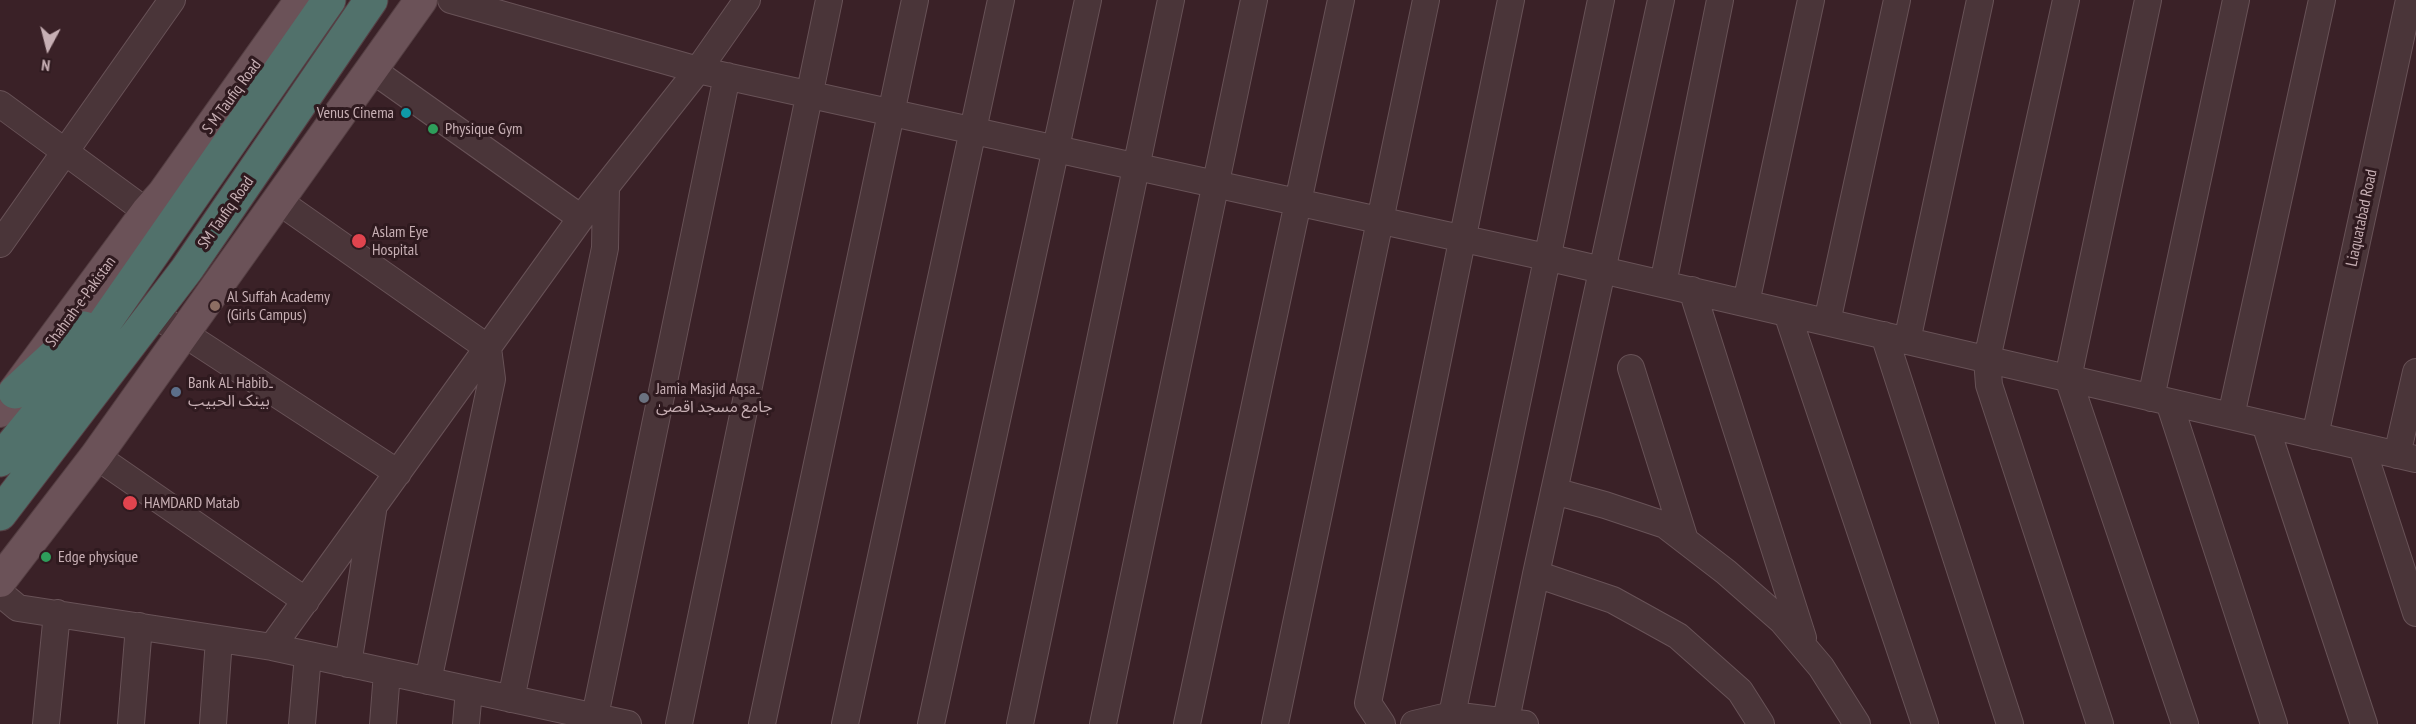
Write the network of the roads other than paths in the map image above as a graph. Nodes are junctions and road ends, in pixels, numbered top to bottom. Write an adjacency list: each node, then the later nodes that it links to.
1 (172, 0): 36 (street)
2 (302, 0): 42 (main road, S M Taufiq Road)
3 (329, 0): 50 (highway)
4 (371, 0): 54 (highway, SM Taufiq Road)
5 (421, 0): 28 (main road)
6 (451, 0): 29 (street)
7 (747, 0): 29 (street)
8 (829, 0): 31 (street)
9 (915, 0): 33 (street)
10 (1001, 0): 34 (street)
11 (1088, 0): 35 (street)
12 (1171, 0): 37 (street)
13 (1254, 0): 38 (street)
14 (1341, 0): 41 (street)
15 (1426, 0): 44 (street)
16 (1511, 0): 45 (street)
17 (1601, 0): 47 (street)
18 (1661, 0): 48 (street)
19 (1720, 0): 49 (street)
20 (1811, 0): 52 (street)
21 (1897, 0): 55 (street)
22 (1980, 0): 57 (street)
23 (2066, 0): 59 (street)
24 (2148, 0): 62 (street)
25 (2236, 0): 64 (street)
26 (2322, 0): 66 (street)
27 (2409, 0): 68 (street, Liaquatabad Road)
28 (371, 69): 40 (main road); 43 (street)
29 (698, 70): 30 (street); 39 (street)
30 (727, 76): 31 (street); 96 (street)
31 (810, 94): 33 (street); 105 (street)
32 (0, 104): 36 (street)
33 (891, 112): 34 (street); 106 (street)
34 (973, 130): 35 (street); 107 (street)
35 (1057, 149): 37 (street); 108 (street)
36 (66, 153): 42 (street); 46 (street)
37 (1136, 166): 38 (street); 109 (street)
38 (1216, 184): 41 (street); 110 (street)
39 (606, 186): 43 (street); 93 (street)
40 (277, 200): 56 (main road); 58 (street)
41 (1300, 202): 44 (street); 111 (street)
42 (155, 203): 63 (main road, Shahrah-e-Pakistan)
43 (581, 218): 58 (street)
44 (1380, 220): 45 (street); 112 (street)
45 (1462, 238): 47 (street); 113 (street)
46 (0, 244)
47 (1546, 257): 48 (street); 94 (street)
48 (1602, 270): 49 (street); 74 (street)
49 (1663, 284): 51 (street)
50 (132, 285): 63 (highway); 65 (highway)
51 (1692, 290): 52 (street); 87 (street)
52 (1746, 303): 53 (street)
53 (1787, 313): 55 (street); 117 (street)
54 (154, 314): 56 (street); 65 (highway, SM Taufiq Road)
55 (1827, 322): 57 (street)
56 (183, 332): 70 (main road); 73 (street)
57 (1895, 338): 59 (street); 118 (street)
58 (488, 348): 73 (street); 91 (street)
59 (1987, 359): 62 (street); 119 (street)
60 (1631, 368): 77 (street)
61 (2416, 372): 71 (street)
62 (2068, 378): 64 (street); 120 (street)
63 (5, 395)
64 (2160, 400): 66 (street); 121 (street)
65 (61, 411): 72 (highway); 76 (highway)
66 (2231, 416): 67 (street)
67 (2265, 424): 68 (street); 122 (street)
68 (2315, 436): 69 (street)
69 (2362, 447): 71 (street); 83 (street)
70 (96, 456): 79 (main road); 81 (street)
71 (2407, 457)
72 (0, 460)
73 (398, 472): 75 (street)
74 (1554, 491): 77 (street); 78 (street)
75 (374, 506): 81 (street); 89 (street)
76 (0, 514)
77 (1685, 540): 87 (street)
78 (1536, 574): 97 (street); 115 (street)
79 (0, 581)
80 (0, 593): 82 (street)
81 (306, 601): 86 (street)
82 (57, 613): 84 (street); 98 (street)
83 (2416, 613)
84 (139, 626): 85 (street); 99 (street)
85 (219, 639): 86 (street); 100 (street)
86 (272, 648): 88 (street)
87 (1807, 650): 116 (street)
88 (308, 655): 89 (street); 101 (street)
89 (348, 664): 90 (street)
90 (387, 672): 91 (street); 102 (street)
91 (428, 681): 92 (street)
92 (469, 690): 93 (street); 103 (street)
93 (511, 699): 95 (street)
94 (1452, 715): 97 (street); 114 (street)
95 (554, 716): 96 (street)
96 (595, 717): 104 (street)
97 (1516, 722)
98 (46, 724)
99 (131, 724)
100 (213, 724)
101 (302, 724)
102 (383, 724)
103 (466, 724)
104 (628, 724)
105 (679, 724)
106 (762, 724)
107 (845, 724)
108 (931, 724)
109 (1020, 724)
110 (1103, 724)
111 (1187, 724)
112 (1275, 724)
113 (1382, 724)
114 (1414, 724)
115 (1761, 724)
116 (1857, 724)
117 (1925, 724)
118 (2010, 724)
119 (2100, 724)
120 (2185, 724)
121 (2274, 724)
122 (2364, 724)

